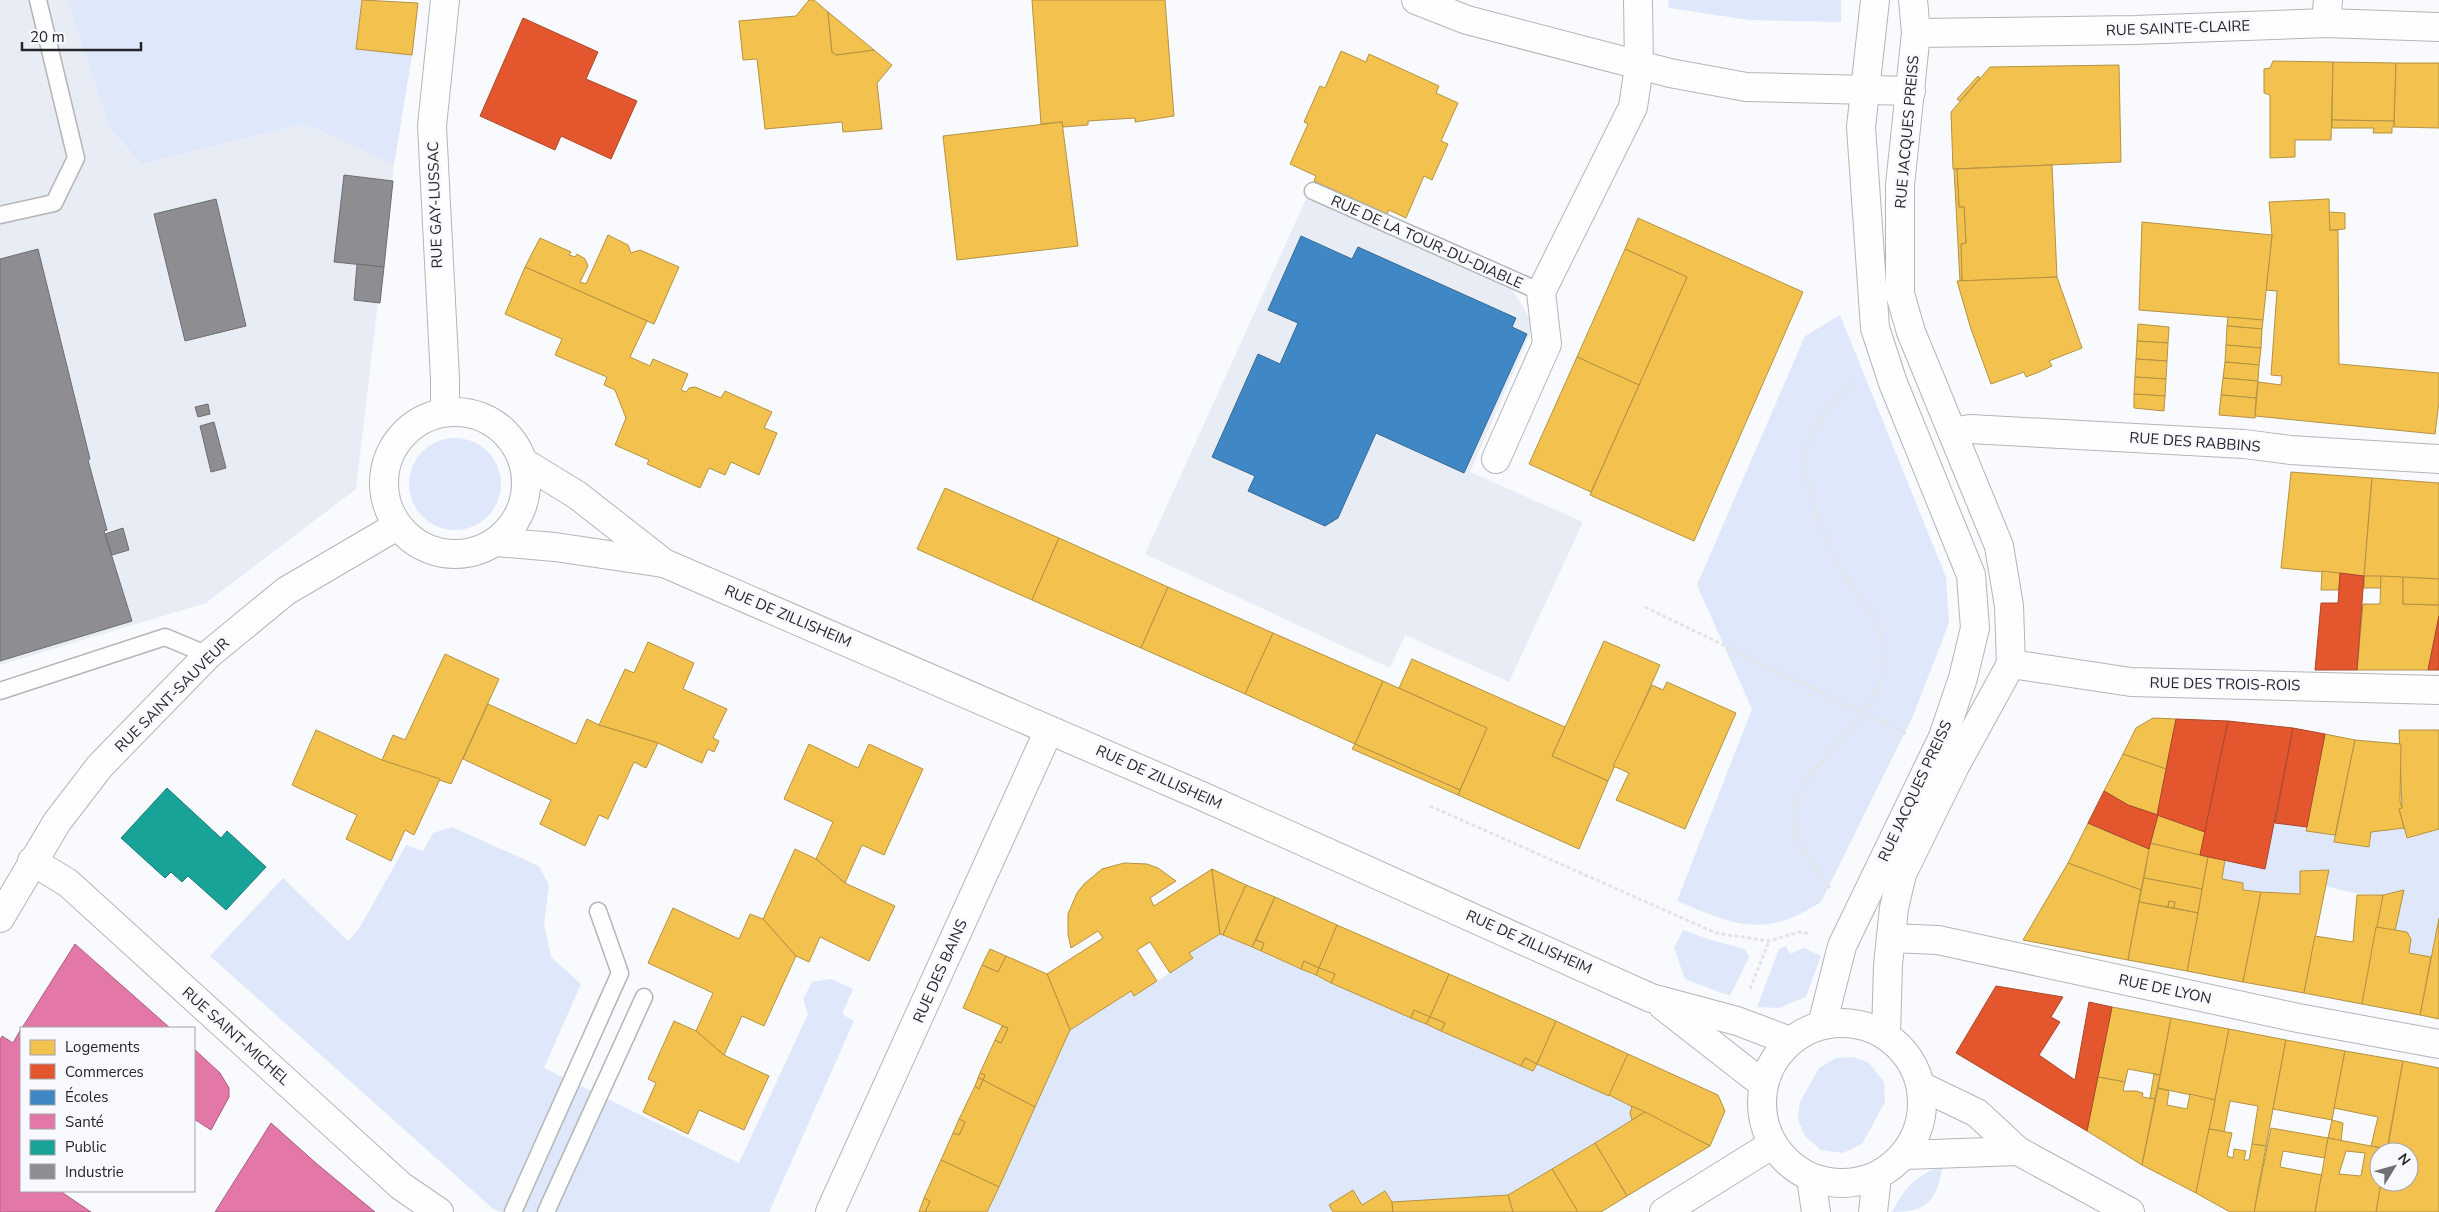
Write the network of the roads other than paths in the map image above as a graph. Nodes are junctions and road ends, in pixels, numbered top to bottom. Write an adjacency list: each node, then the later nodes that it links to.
1 (38, 0): 15 (lane)
2 (445, 0): 18 (street, RUE GAY-LUSSAC)
3 (1416, 0): 11 (street)
4 (1638, 0): 11 (street, RUE DE LA TOUR-DU-DIABLE)
5 (1875, 0): 12 (street, RUE JACQUES PREISS)
6 (1882, 0): 10 (street)
7 (1913, 0): 10 (street, RUE JACQUES PREISS)
8 (2327, 12): 9 (street, RUE SAINTE-CLAIRE); 10 (street, RUE SAINTE-CLAIRE)
9 (2439, 27)
10 (1916, 33): 13 (street, RUE JACQUES PREISS)
11 (1639, 67): 12 (street); 16 (street, RUE DE LA TOUR-DU-DIABLE)
12 (1864, 90): 13 (street); 17 (street, RUE JACQUES PREISS)
13 (1910, 91): 19 (street, RUE JACQUES PREISS)
14 (1313, 191): 16 (lane, RUE DE LA TOUR-DU-DIABLE)
15 (0, 215)
16 (1541, 292): 21 (street, RUE DE LA TOUR-DU-DIABLE)
17 (1876, 328): 19 (street); 37 (street, RUE JACQUES PREISS)
18 (445, 411): 22 (street); 23 (street)
19 (1952, 432): 20 (street, RUE DES RABBINS); 27 (street, RUE JACQUES PREISS)
20 (2439, 458)
21 (1496, 459)
22 (523, 462): 24 (street); 25 (street, RUE DE ZILLISHEIM)
23 (398, 526): 24 (street); 26 (street, RUE SAINT-SAUVEUR)
24 (496, 542): 25 (street, RUE DE ZILLISHEIM)
25 (664, 563): 30 (street, RUE DE ZILLISHEIM)
26 (208, 656): 29 (lane); 31 (street, RUE SAINT-SAUVEUR)
27 (2011, 664): 28 (street, RUE DES TROIS-ROIS); 34 (street, RUE JACQUES PREISS)
28 (2439, 690)
29 (0, 691)
30 (1049, 730): 36 (street, RUE DE ZILLISHEIM); 51 (street, RUE DES BAINS)
31 (32, 861): 33 (street, RUE SAINT-SAUVEUR); 48 (street, RUE SAINT-MICHEL)
32 (598, 911): 49 (lane)
33 (0, 918)
34 (1891, 938): 38 (street, RUE JACQUES PREISS); 40 (street, RUE DE LYON)
35 (644, 997): 50 (lane)
36 (1652, 998): 39 (street, RUE DE ZILLISHEIM); 41 (street, RUE DE ZILLISHEIM)
37 (1822, 1025): 38 (street); 39 (street)
38 (1886, 1035): 42 (street)
39 (1790, 1042): 41 (street)
40 (2439, 1044)
41 (1764, 1084): 43 (street)
42 (1921, 1086): 44 (street); 45 (street)
43 (1773, 1144): 47 (street); 52 (street)
44 (2018, 1151): 45 (street); 55 (street)
45 (1904, 1155): 46 (street)
46 (1877, 1176): 47 (street); 54 (street)
47 (1811, 1178): 53 (street)
48 (439, 1212)
49 (512, 1212)
50 (546, 1212)
51 (830, 1212)
52 (1664, 1212)
53 (1816, 1212)
54 (1873, 1212)
55 (2130, 1212)

